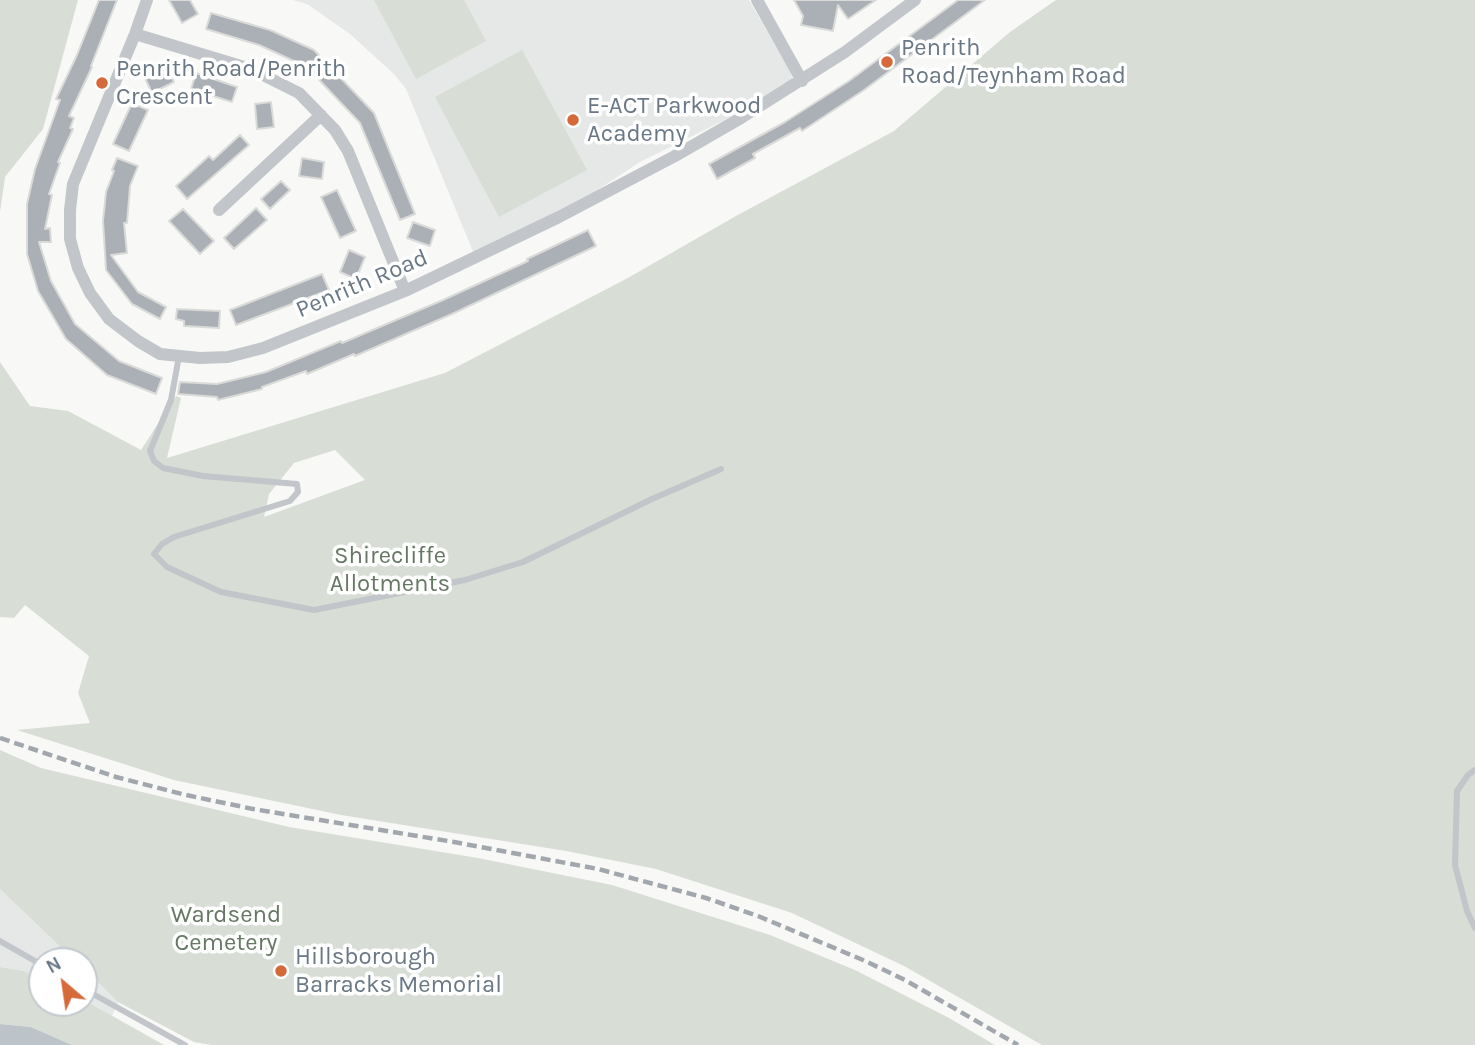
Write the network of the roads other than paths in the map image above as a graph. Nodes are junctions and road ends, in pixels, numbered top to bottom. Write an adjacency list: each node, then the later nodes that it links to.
1 (147, 0): 4 (street, Penrith Road)
2 (757, 0): 5 (street)
3 (915, 0): 5 (street, Penrith Road)
4 (135, 34): 6 (street); 9 (street, Penrith Road)
5 (802, 81): 8 (street, Penrith Road)
6 (321, 114): 7 (street); 8 (street)
7 (219, 210)
8 (405, 290): 9 (street, Penrith Road)
9 (179, 356): 10 (lane)
10 (721, 469)
11 (1475, 770): 12 (lane)
12 (1475, 928)
13 (0, 941): 14 (lane)
14 (28, 957)
15 (98, 997): 16 (lane)
16 (184, 1045)

